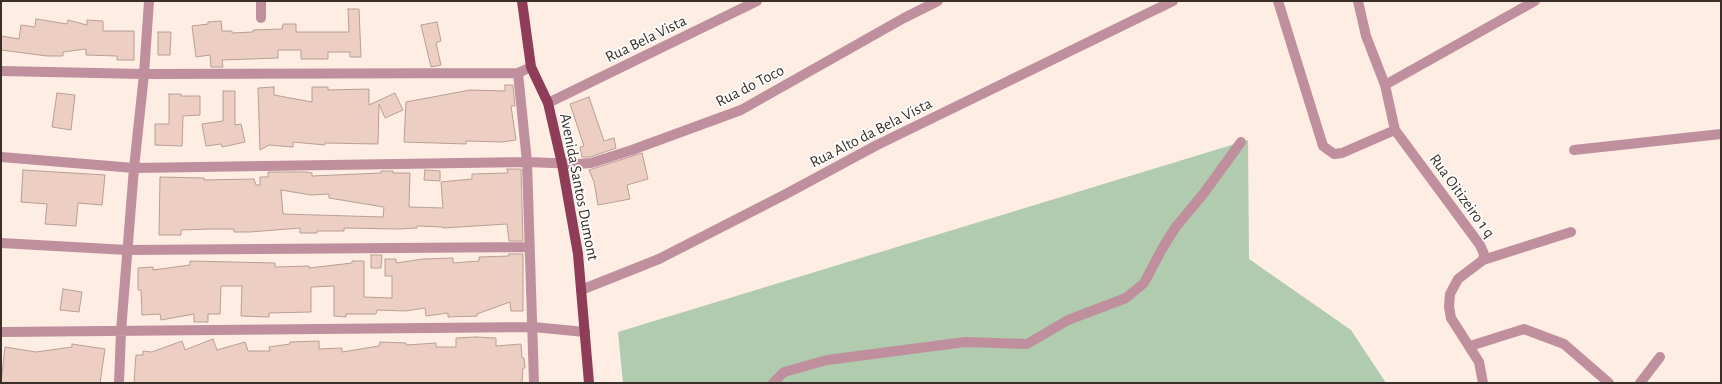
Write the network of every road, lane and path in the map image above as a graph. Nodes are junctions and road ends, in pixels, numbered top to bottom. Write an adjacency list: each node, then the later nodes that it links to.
1 (149, 1): 14 (street)
2 (261, 1): 10 (street)
3 (522, 1): 11 (main road, Avenida Santos Dumont)
4 (757, 1): 16 (street, Rua Bela Vista)
5 (938, 1): 23 (street, Rua do Toco)
6 (1173, 1): 30 (street, Rua Alto da Bela Vista)
7 (1278, 1): 17 (street)
8 (1358, 1): 15 (street)
9 (1535, 1): 15 (street)
10 (261, 18)
11 (531, 67): 13 (street); 16 (main road, Avenida Santos Dumont)
12 (1, 71): 14 (street)
13 (518, 73): 14 (street); 22 (street)
14 (144, 74): 24 (street)
15 (1385, 85): 17 (street)
16 (548, 103): 23 (main road, Avenida Santos Dumont)
17 (1395, 130): 29 (street, Rua Oitizeiro 1 q)
18 (1721, 134): 20 (street)
19 (1241, 142): 40 (street)
20 (1574, 150)
21 (1, 157): 24 (street, Rua do Toco)
22 (527, 162): 23 (street, Rua do Toco); 24 (street, Rua do Toco); 27 (street)
23 (562, 164): 30 (main road, Avenida Santos Dumont)
24 (134, 168): 28 (street)
25 (1571, 232): 29 (street)
26 (1, 243): 28 (street)
27 (529, 247): 28 (street); 31 (street)
28 (127, 250): 33 (street)
29 (1483, 260): 35 (street, Rua Oitizeiro 1 q)
30 (581, 290): 34 (main road, Avenida Santos Dumont)
31 (534, 326): 33 (street); 34 (street); 38 (street)
32 (1, 332): 33 (street)
33 (120, 332): 37 (street)
34 (585, 332): 39 (main road, Avenida Santos Dumont)
35 (1470, 346): 41 (street, Rua Oitizeiro 1 q); 42 (street)
36 (1660, 357): 43 (street)
37 (119, 383)
38 (534, 383)
39 (589, 383)
40 (773, 383)
41 (1483, 383)
42 (1609, 383)
43 (1640, 383)

